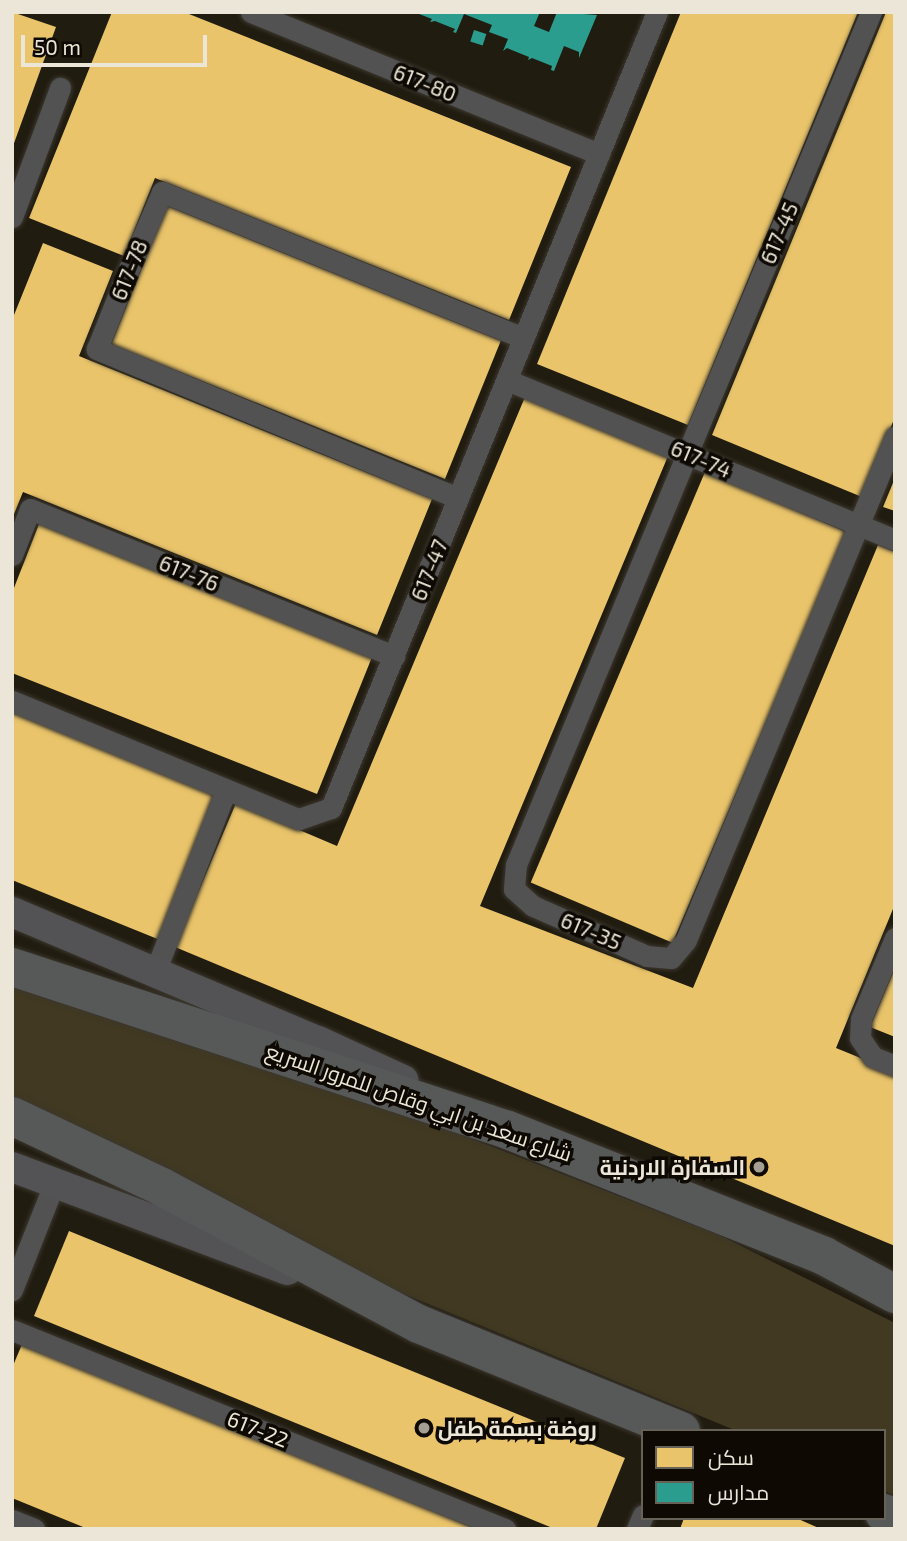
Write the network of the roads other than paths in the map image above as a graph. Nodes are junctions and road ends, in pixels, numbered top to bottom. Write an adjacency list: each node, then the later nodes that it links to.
1 (251, 12): 5 (street, 617-80)
2 (657, 12): 5 (street, 617-47)
3 (871, 12): 10 (street, 617-45)
4 (60, 88): 6 (street)
5 (599, 154): 7 (street, 617-47)
6 (12, 217)
7 (524, 338): 8 (street, 617-47); 11 (street, 617-78)
8 (507, 380): 10 (street, 617-74); 11 (street, 617-47)
9 (895, 437): 12 (street)
10 (686, 453): 12 (street, 617-74); 12 (street, 617-35)
11 (458, 498): 15 (street, 617-47)
12 (859, 526): 13 (street, 617-74)
13 (895, 540)
14 (12, 555): 15 (street, 617-76)
15 (394, 656): 17 (street, 617-47)
16 (12, 701): 17 (street, 617-47)
17 (226, 789): 21 (street)
18 (12, 912): 21 (street)
19 (895, 938): 22 (street)
20 (12, 967): 24 (highway, شارع سعد بن ابي وقاص للمرور السريع)
21 (155, 972): 24 (street)
22 (895, 1066)
23 (12, 1116): 31 (highway)
24 (508, 1130): 27 (highway, شارع سعد بن ابي وقاص للمرور السريع)
25 (12, 1167): 26 (street)
26 (54, 1184): 29 (street); 31 (street)
27 (824, 1256): 28 (street); 30 (highway, شارع سعد بن ابي وقاص للمرور السريع)
28 (895, 1279)
29 (12, 1290)
30 (895, 1294)
31 (419, 1324): 33 (highway)
32 (12, 1330): 36 (street, 617-22)
33 (677, 1429)
34 (12, 1520): 35 (street)
35 (34, 1529)
36 (505, 1529)

